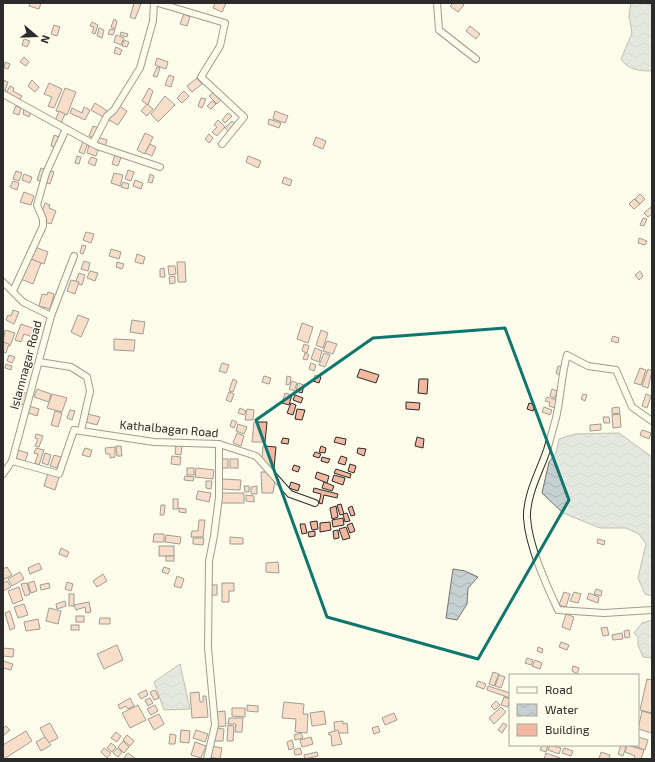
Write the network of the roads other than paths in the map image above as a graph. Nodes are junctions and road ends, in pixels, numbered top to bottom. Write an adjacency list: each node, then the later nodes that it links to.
1 (154, 3): 7 (street)
2 (158, 3): 8 (street)
3 (437, 3): 4 (street)
4 (476, 59)
5 (3, 94): 6 (street)
6 (66, 129): 7 (street); 12 (street)
7 (93, 143): 9 (street)
8 (222, 144)
9 (160, 167)
10 (74, 256): 13 (street)
11 (3, 282): 12 (street, Islamnagar Road)
12 (13, 291): 13 (street, Islamnagar Road)
13 (51, 316): 14 (street, Islamnagar Road)
14 (39, 362): 16 (street); 18 (street, Islamnagar Road)
15 (652, 421): 21 (street)
16 (80, 431): 17 (street, Kathalbagan Road); 18 (street)
17 (219, 444): 20 (street, Kathalbagan Road); 22 (street)
18 (12, 461): 19 (street, Islamnagar Road)
19 (3, 474)
20 (315, 503)
21 (652, 610)
22 (207, 759)

